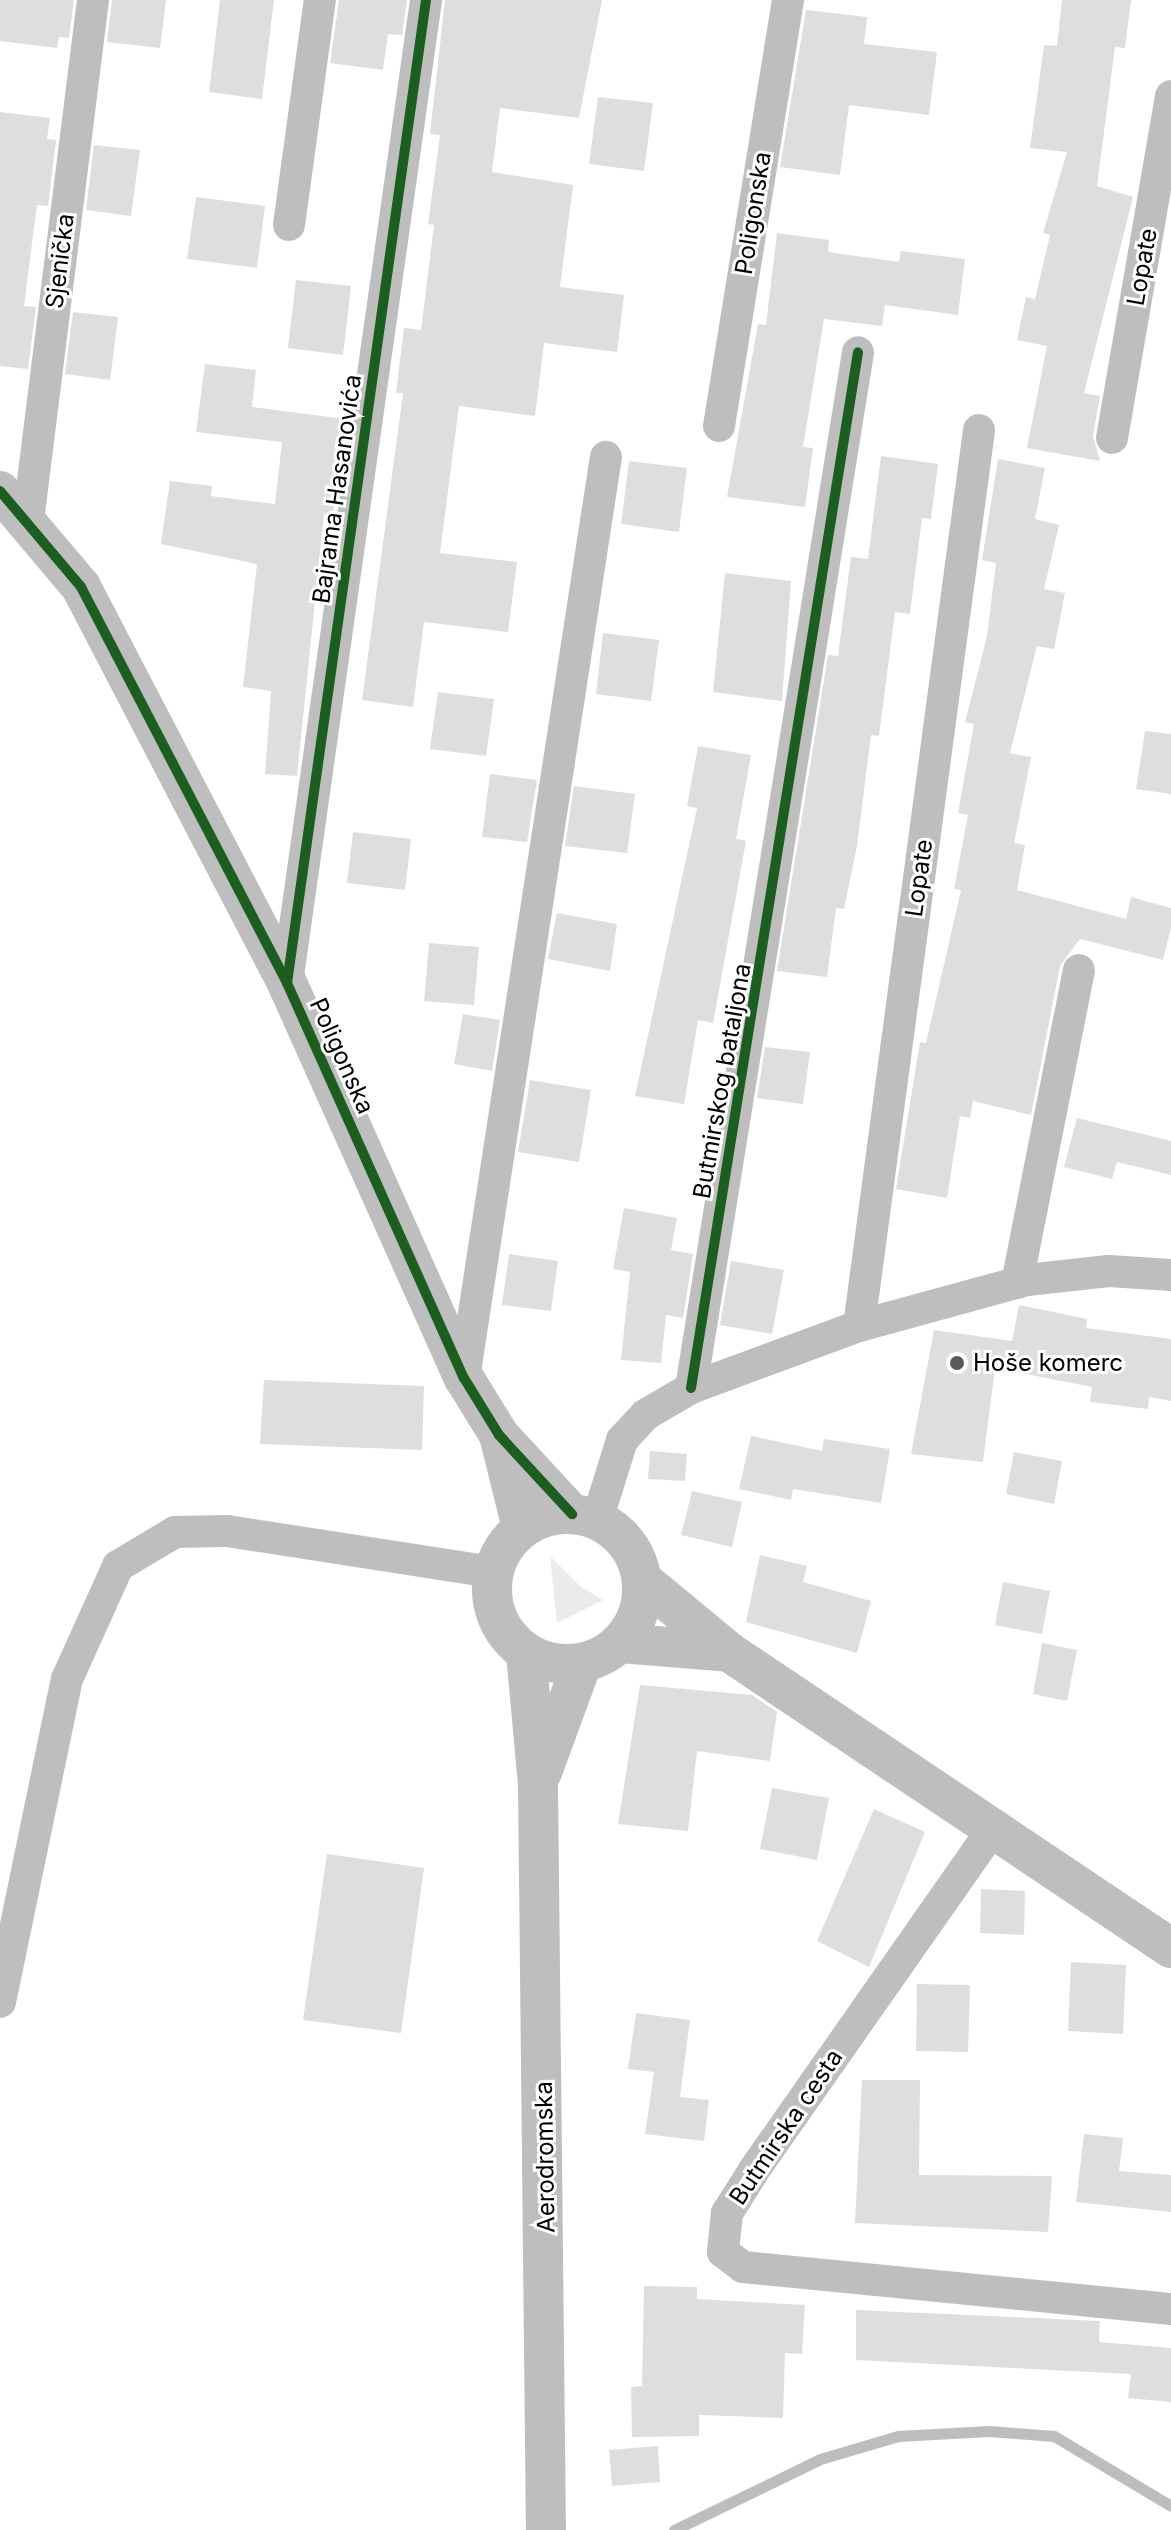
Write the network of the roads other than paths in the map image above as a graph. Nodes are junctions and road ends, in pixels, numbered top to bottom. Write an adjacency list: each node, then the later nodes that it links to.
1 (93, 0): 13 (street, Sjenička)
2 (320, 0): 6 (street)
3 (426, 0): 15 (street, Bajrama Hasanovića)
4 (788, 0): 8 (street, Poligonska)
5 (1171, 96): 10 (street, Lopate)
6 (289, 225)
7 (858, 352): 20 (street, Butmirskog bataljona)
8 (719, 426)
9 (979, 430): 18 (street, Lopate)
10 (1112, 438)
11 (606, 457): 19 (street)
12 (0, 491): 13 (street, Poligonska)
13 (28, 521): 15 (street, Poligonska)
14 (1079, 970): 17 (street)
15 (287, 983): 19 (street, Poligonska)
16 (1171, 1275): 17 (street)
17 (1017, 1283): 18 (street)
18 (859, 1326): 20 (street)
19 (464, 1378): 21 (street, Poligonska)
20 (691, 1388): 22 (street)
21 (499, 1435): 22 (street, Poligonska); 23 (street, Poligonska)
22 (585, 1517): 23 (street); 25 (street)
23 (522, 1528): 24 (street)
24 (493, 1572): 28 (street); 33 (street)
25 (642, 1580): 26 (street); 27 (street)
26 (620, 1643): 27 (street); 29 (street)
27 (729, 1652): 31 (street)
28 (526, 1653): 29 (street); 30 (street, Aerodromska)
29 (582, 1663): 30 (street, Aerodromska)
30 (538, 1784): 35 (street, Aerodromska)
31 (990, 1833): 32 (street); 34 (street, Butmirska cesta)
32 (1171, 1948)
33 (0, 2002)
34 (1171, 2309)
35 (546, 2520)

